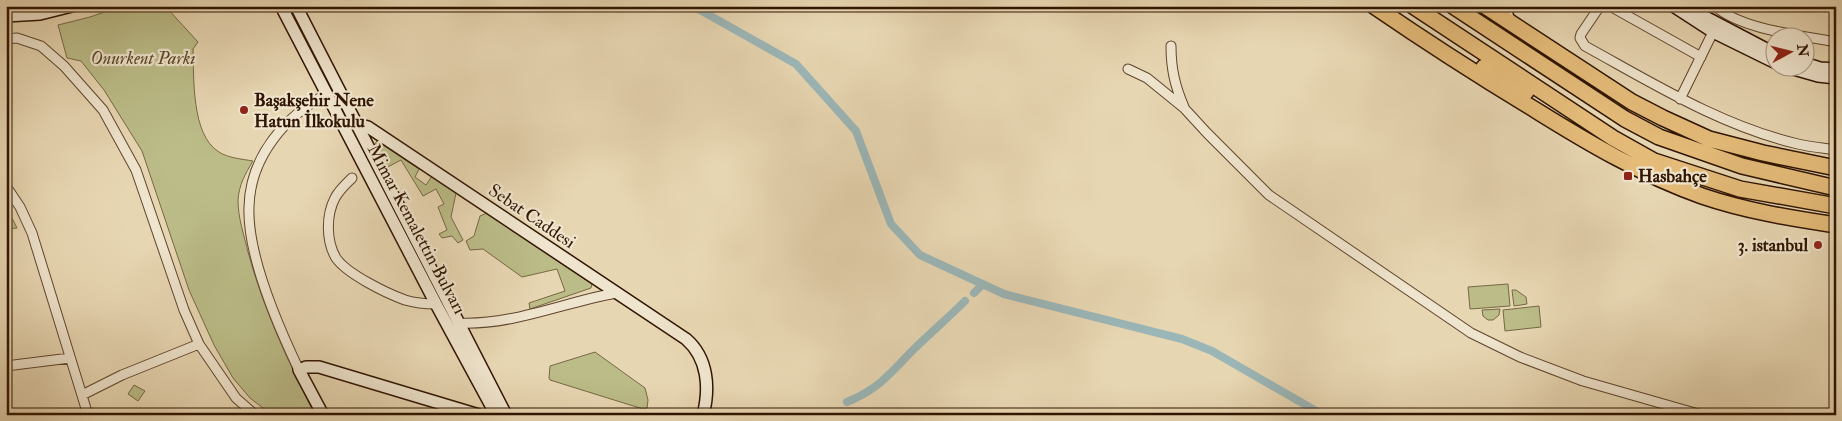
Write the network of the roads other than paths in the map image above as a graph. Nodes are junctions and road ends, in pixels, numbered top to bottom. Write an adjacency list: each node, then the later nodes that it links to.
1 (282, 6): 28 (street, Mimar Kemalettin Bulvarı)
2 (296, 6): 31 (street)
3 (1375, 6): 32 (highway); 39 (highway)
4 (1414, 6): 32 (highway)
5 (1453, 6): 37 (highway)
6 (1485, 6): 15 (highway)
7 (1504, 6): 15 (street)
8 (1600, 6): 29 (street)
9 (1610, 6): 21 (street)
10 (1673, 6): 16 (street)
11 (1715, 6): 18 (street)
12 (61, 7): 14 (street)
13 (1694, 8): 20 (street)
14 (6, 16)
15 (1510, 23): 34 (highway)
16 (1713, 32): 21 (street); 22 (street)
17 (6, 39): 44 (street)
18 (1836, 42)
19 (1171, 46): 30 (street)
20 (1764, 47)
21 (1701, 57): 29 (street)
22 (1764, 57)
23 (1814, 66): 25 (street)
24 (1128, 69): 30 (street)
25 (1836, 69)
26 (1814, 75): 27 (street)
27 (1836, 78)
28 (327, 94): 41 (street, Mimar Kemalettin Bulvarı); 47 (street)
29 (1680, 99): 33 (street)
30 (1184, 108): 56 (street)
31 (357, 124): 40 (street, Sebat Caddesi); 43 (street)
32 (1613, 138): 38 (highway)
33 (1836, 150)
34 (1836, 168)
35 (352, 178): 41 (street)
36 (6, 186): 45 (street)
37 (1831, 188)
38 (1830, 205)
39 (1836, 226)
40 (616, 293): 43 (street); 55 (street, Sebat Caddesi)
41 (436, 304): 42 (street, Mimar Kemalettin Bulvarı)
42 (446, 322): 43 (street); 53 (street, Mimar Kemalettin Bulvarı)
43 (458, 323): 54 (street)
44 (199, 344): 48 (street); 50 (street)
45 (70, 358): 46 (street); 48 (street)
46 (6, 366)
47 (299, 370): 51 (street); 52 (street)
48 (82, 394): 49 (street)
49 (88, 415)
50 (255, 415)
51 (323, 415)
52 (479, 415)
53 (496, 415)
54 (506, 415)
55 (703, 415)
56 (1702, 415)

